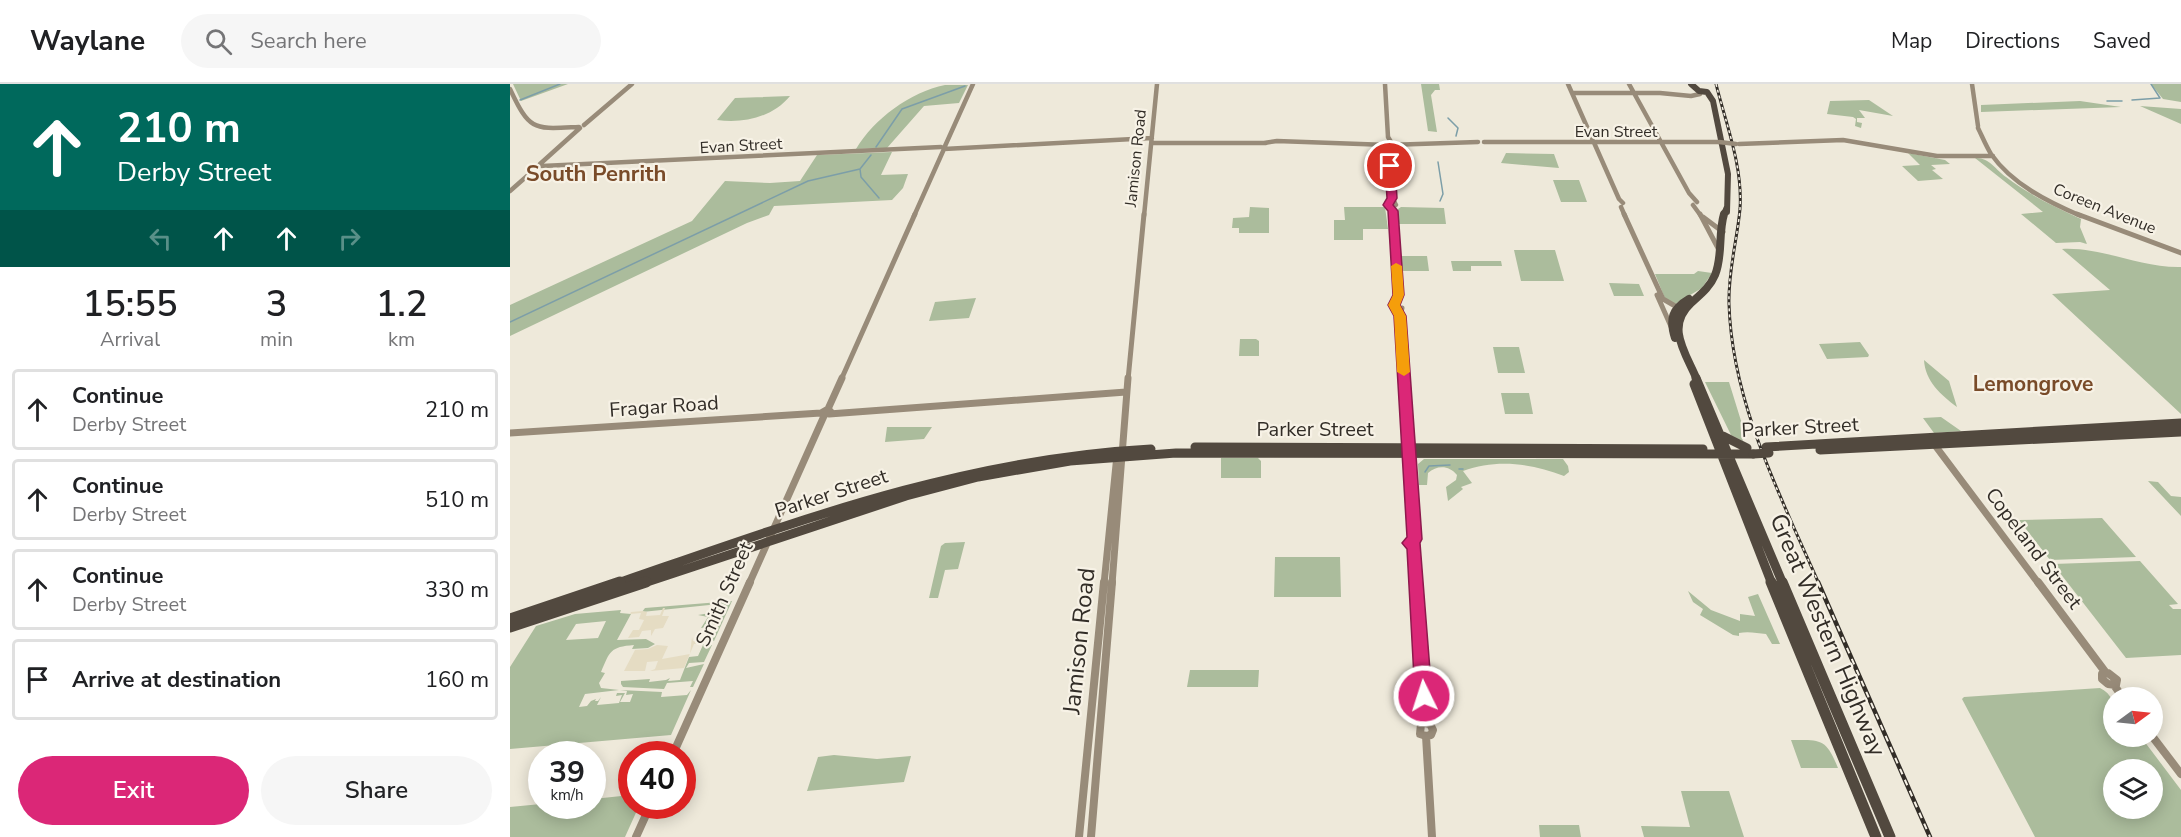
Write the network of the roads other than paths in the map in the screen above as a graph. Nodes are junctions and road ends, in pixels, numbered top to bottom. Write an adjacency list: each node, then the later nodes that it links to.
1 (632, 84): 14 (street)
2 (974, 84): 19 (street, Smith Street)
3 (1157, 84): 15 (street, Jamison Road)
4 (1385, 84): 16 (street)
5 (1629, 84): 11 (street)
6 (1691, 84): 12 (highway)
7 (1971, 84): 21 (street, Coreen Avenue)
8 (1570, 85): 10 (street)
9 (510, 89): 13 (street)
10 (1573, 93): 11 (street); 17 (street)
11 (1634, 93): 12 (street); 18 (street)
12 (1702, 93): 25 (highway)
13 (511, 95): 14 (street)
14 (581, 127): 22 (street)
15 (1152, 140): 16 (street, Evan Street); 19 (street, Evan Street); 33 (street, Jamison Road)
16 (1389, 143): 17 (street, Evan Street); 41 (street)
17 (1596, 144): 18 (street, Evan Street); 30 (street)
18 (1662, 144): 20 (street, Evan Street, bridge); 26 (street)
19 (945, 147): 22 (street, Evan Street); 34 (street, Smith Street)
20 (1980, 156): 21 (street, Evan Street); 23 (street)
21 (1993, 156): 23 (street, Coreen Avenue)
22 (541, 165): 24 (street)
23 (2000, 165): 29 (street, Coreen Avenue)
24 (510, 191)
25 (1727, 207): 27 (highway); 27 (highway)
26 (1700, 213): 27 (street); 28 (street)
27 (1721, 230): 28 (highway)
28 (1719, 250): 31 (highway)
29 (2181, 253)
30 (1654, 283): 31 (street); 32 (street)
31 (1677, 309): 32 (highway); 38 (highway)
32 (1673, 331): 38 (highway)
33 (1126, 392): 34 (street, Fragar Road); 45 (street, Jamison Road)
34 (826, 412): 37 (street, Fragar Road); 48 (street, Smith Street)
35 (2181, 423): 40 (highway, Parker Street)
36 (2181, 432): 39 (highway, Parker Street)
37 (510, 433)
38 (1717, 435): 42 (highway); 43 (highway); 44 (highway)
39 (1934, 444): 40 (highway, Parker Street); 55 (street, Copeland Street)
40 (1768, 450): 42 (highway, Parker Street, bridge)
41 (1409, 451): 43 (highway, Parker Street); 45 (highway, Parker Street); 63 (street)
42 (1750, 451): 44 (highway, Parker Street); 47 (highway)
43 (1693, 452): 44 (highway, Parker Street); 46 (highway)
44 (1724, 452): 46 (highway, Great Western Highway); 47 (highway, Great Western Highway)
45 (1120, 454): 48 (highway, Parker Street); 49 (highway, Parker Street); 50 (street, Jamison Road)
46 (1727, 472): 64 (highway, Great Western Highway)
47 (1740, 480): 65 (highway, Great Western Highway)
48 (773, 530): 49 (street, Smith Street); 51 (highway, Parker Street)
49 (767, 541): 52 (highway, Parker Street); 56 (street, Smith Street)
50 (1109, 590): 53 (street, Jamison Road); 54 (street, Jamison Road)
51 (510, 619)
52 (510, 627)
53 (1106, 667): 54 (street); 62 (street, Jamison Road)
54 (1096, 668): 61 (street, Jamison Road)
55 (2115, 687)
56 (679, 741)
57 (2160, 747): 58 (street)
58 (2181, 774)
59 (644, 819): 60 (street)
60 (636, 837)
61 (1079, 837)
62 (1091, 837)
63 (1432, 837)
64 (1876, 837)
65 (1890, 837)

